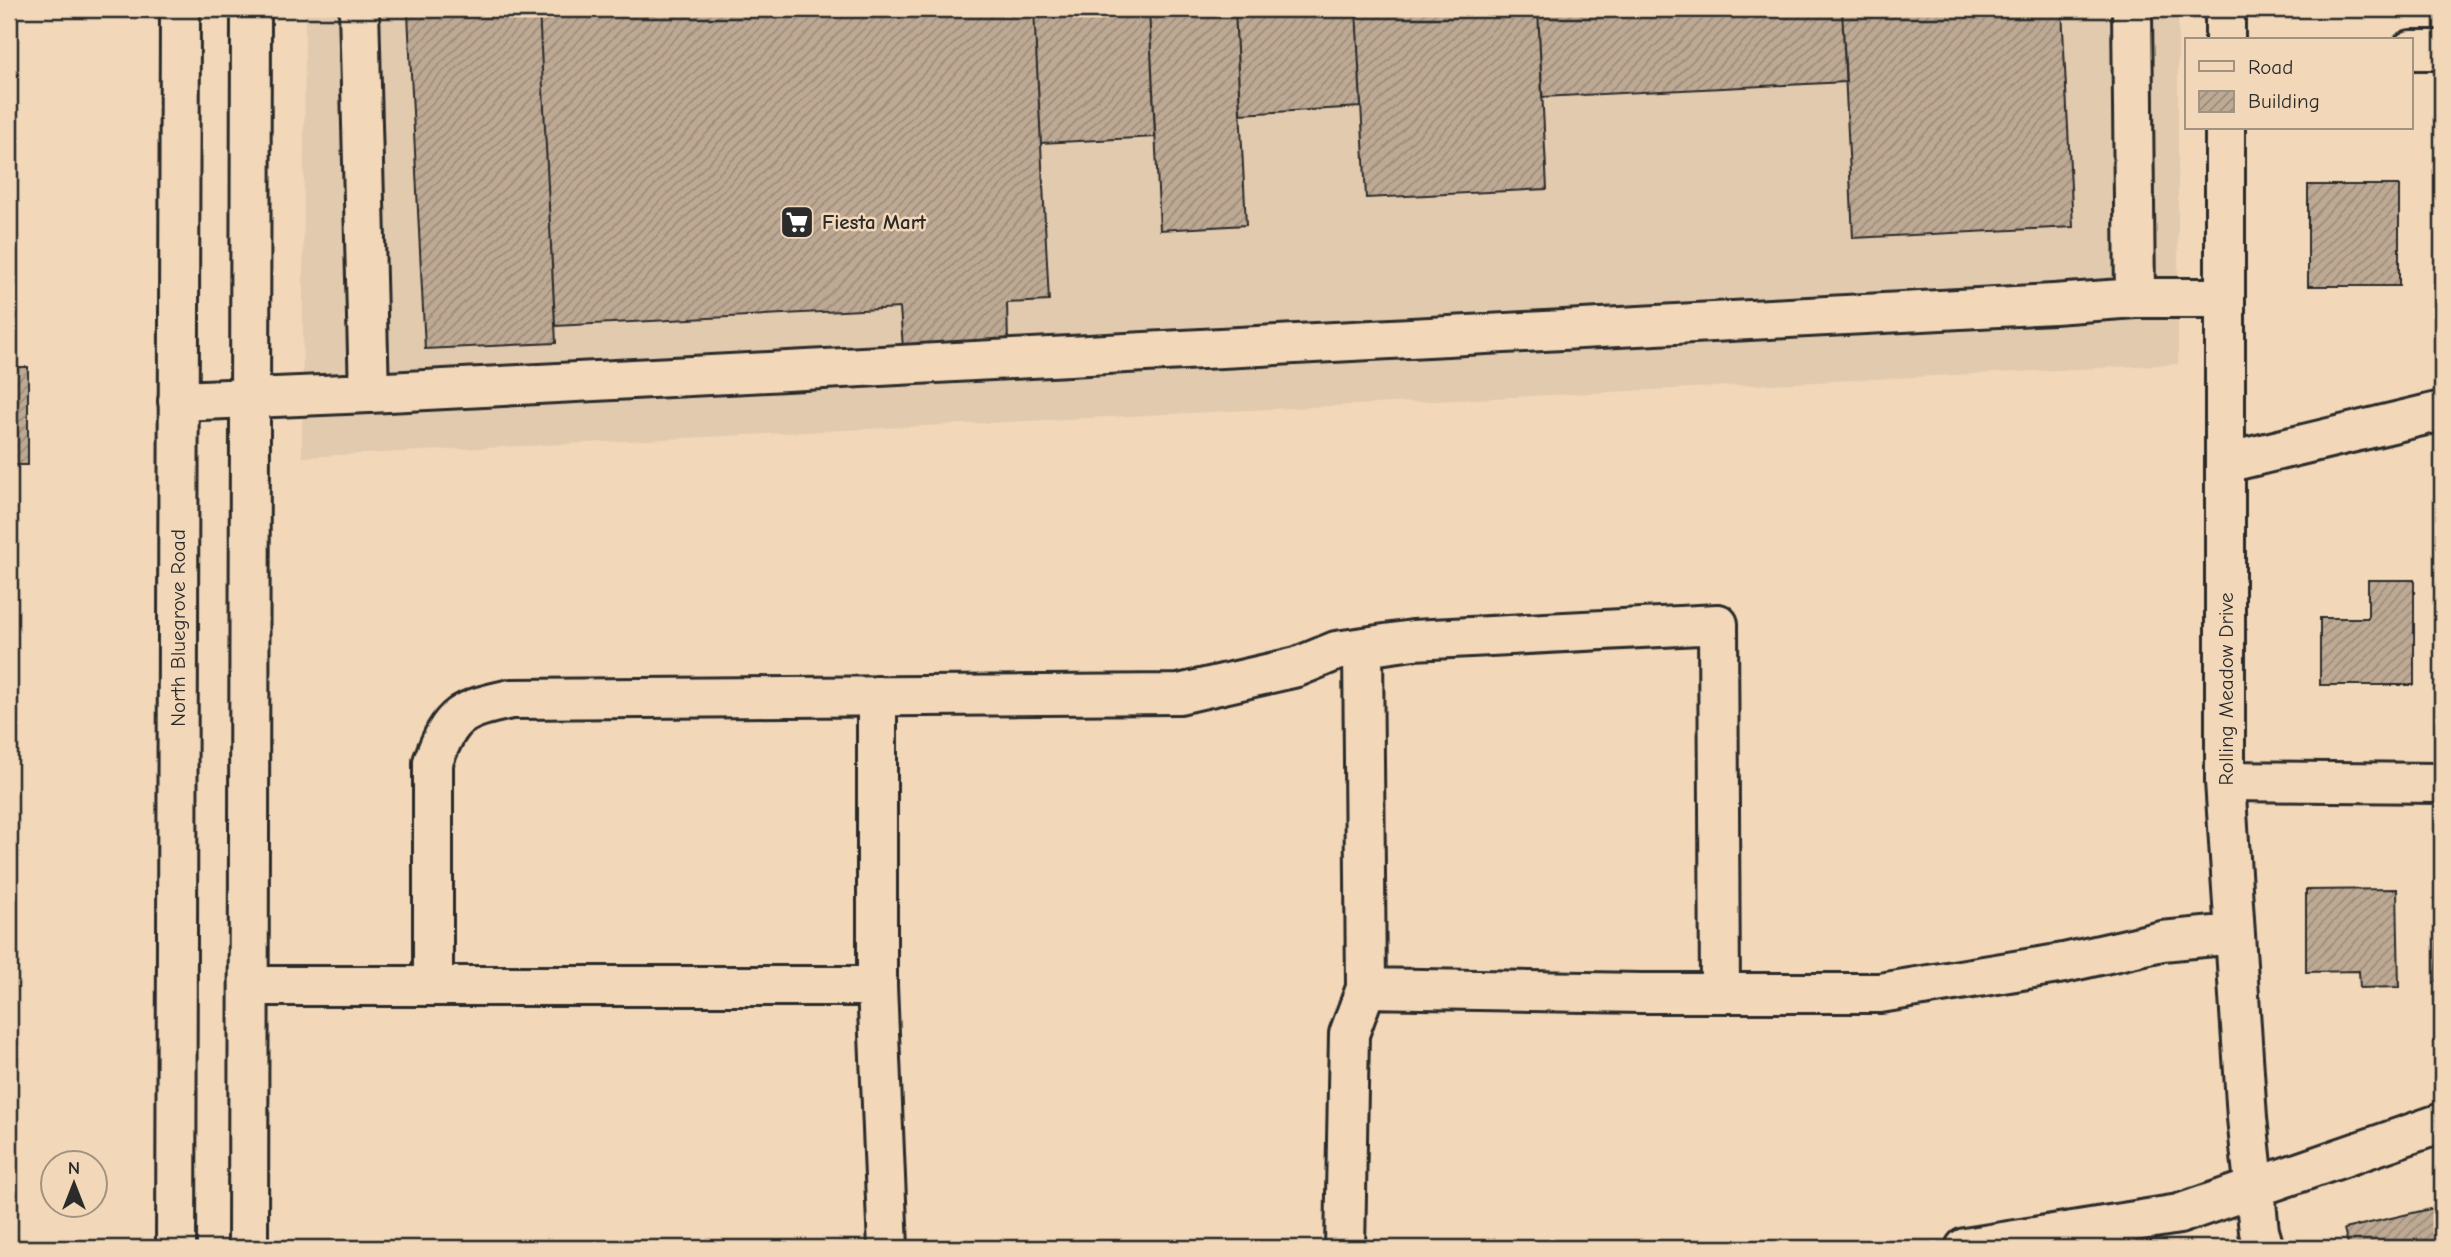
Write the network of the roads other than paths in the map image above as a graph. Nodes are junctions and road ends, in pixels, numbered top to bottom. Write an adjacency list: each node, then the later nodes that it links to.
1 (180, 9): 14 (street, North Bluegrove Road)
2 (251, 9): 13 (street)
3 (359, 9): 12 (street)
4 (2132, 9): 10 (street)
5 (2225, 9): 6 (street)
6 (2225, 38)
7 (2412, 50): 8 (street)
8 (2442, 50)
9 (2225, 130): 11 (street, Rolling Meadow Drive)
10 (2135, 298): 11 (street); 12 (street)
11 (2225, 298): 16 (street, Rolling Meadow Drive)
12 (369, 393): 13 (street)
13 (250, 398): 14 (street); 22 (street)
14 (178, 401): 29 (street, North Bluegrove Road)
15 (2442, 411): 16 (street)
16 (2225, 463): 19 (street, Rolling Meadow Drive)
17 (1363, 647): 18 (street); 25 (street); 26 (street)
18 (877, 696): 23 (street); 24 (street)
19 (2225, 781): 20 (street); 21 (street, Rolling Meadow Drive)
20 (2442, 783)
21 (2235, 934): 26 (street); 28 (street, Rolling Meadow Drive)
22 (249, 986): 23 (street); 30 (street)
23 (433, 986): 24 (street)
24 (877, 986): 31 (street)
25 (1366, 988): 26 (street); 32 (street)
26 (1720, 993)
27 (2442, 1123): 28 (street)
28 (2254, 1187): 33 (street); 34 (street, Rolling Meadow Drive)
29 (176, 1248)
30 (248, 1248)
31 (888, 1248)
32 (1345, 1248)
33 (1965, 1248)
34 (2264, 1248)

